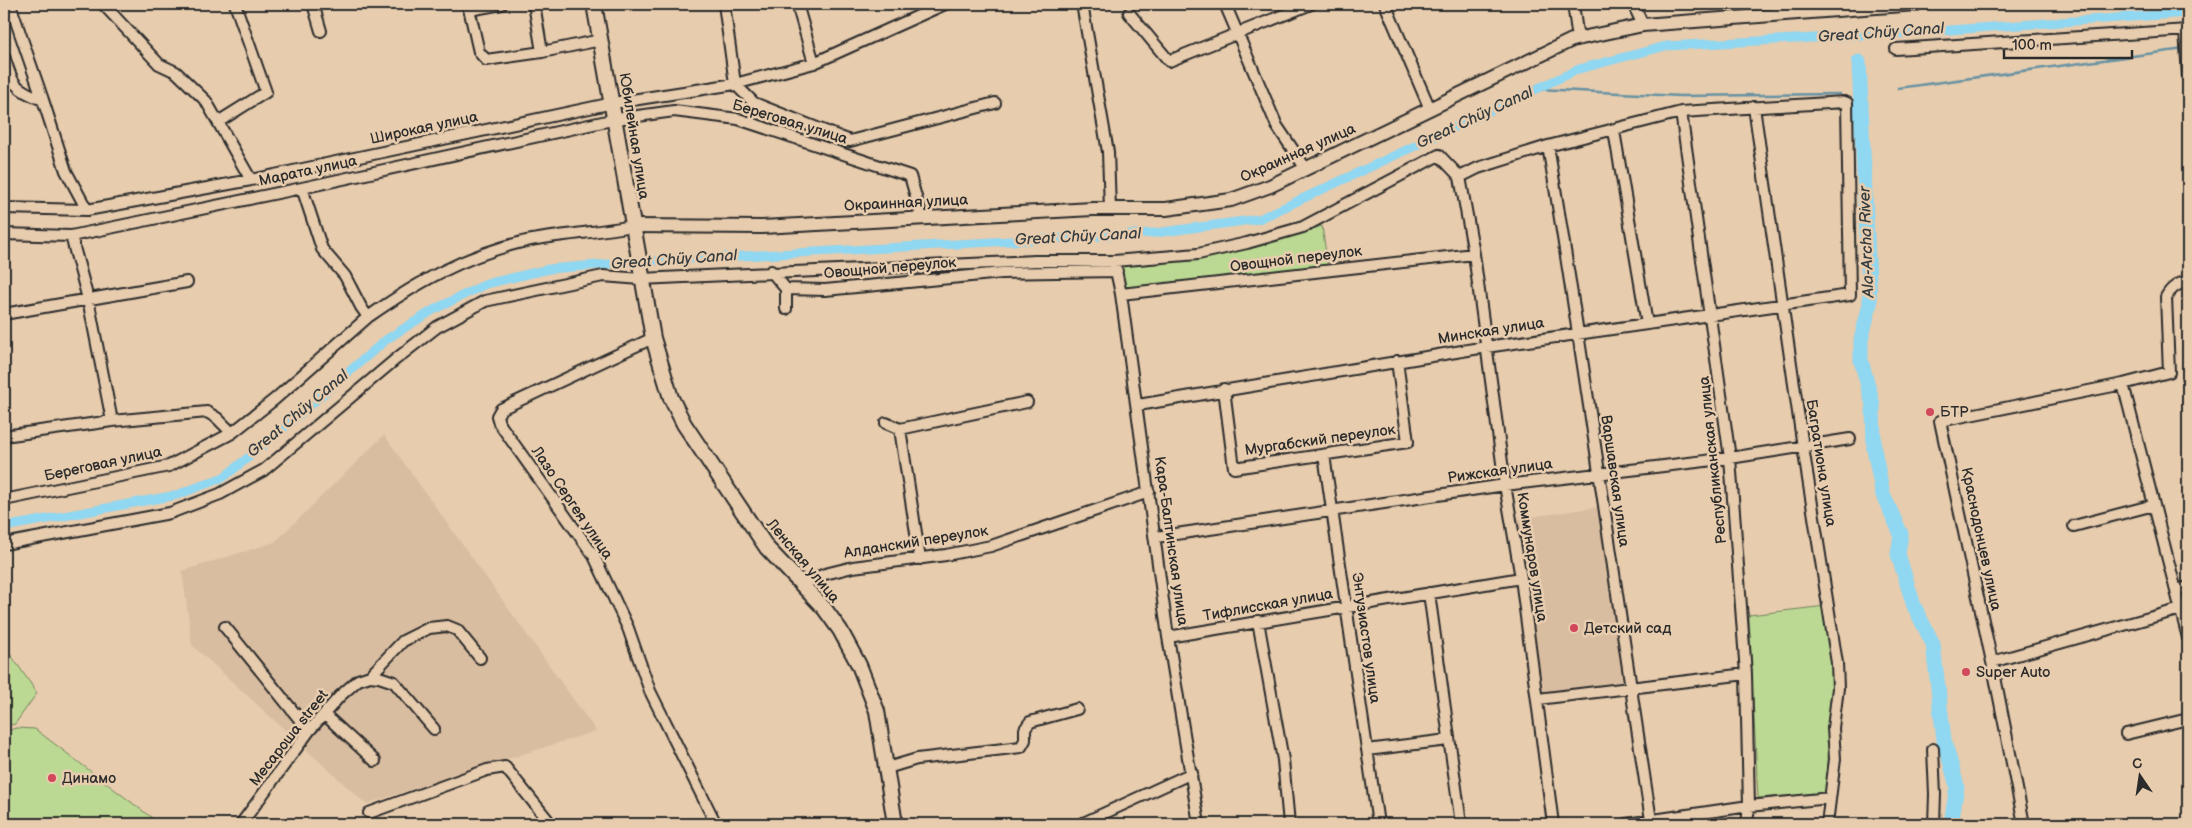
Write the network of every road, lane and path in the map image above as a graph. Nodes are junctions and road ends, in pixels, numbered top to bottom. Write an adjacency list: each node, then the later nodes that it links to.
1 (10, 4): 33 (street)
2 (103, 4): 40 (street)
3 (235, 4): 40 (street)
4 (313, 4): 23 (street)
5 (502, 4): 19 (street)
6 (534, 4): 28 (street)
7 (594, 4): 26 (main road, Юбилейная улица)
8 (724, 4): 32 (street)
9 (797, 4): 30 (street)
10 (945, 4): 30 (street, Широкая улица)
11 (1082, 4): 48 (street)
12 (1225, 4): 24 (street)
13 (1311, 4): 24 (street)
14 (1385, 4): 37 (street)
15 (1573, 4): 25 (street)
16 (1633, 4): 21 (street)
17 (1902, 4): 18 (street, Окраинная улица); 21 (street, Окраинная улица)
18 (1916, 4)
19 (468, 7): 28 (street)
20 (1130, 13): 24 (street)
21 (1643, 25): 25 (street, Окраинная улица)
22 (2186, 30): 27 (street); 31 (street)
23 (321, 31)
24 (1237, 33): 43 (street)
25 (1578, 39): 37 (street, Окраинная улица)
26 (601, 40): 28 (street); 34 (main road, Юбилейная улица)
27 (1896, 49)
28 (542, 52)
29 (4, 56): 33 (street)
30 (814, 63): 32 (street, Широкая улица)
31 (2188, 76)
32 (735, 84): 34 (street, Широкая улица); 35 (street, Береговая улица)
33 (43, 100): 49 (street)
34 (613, 103): 39 (main road, Юбилейная улица); 45 (street, Широкая улица)
35 (995, 103)
36 (1754, 107): 38 (street); 63 (street, Багратиона улица); 63 (street, Минская улица)
37 (1430, 109): 43 (street, Окраинная улица)
38 (1681, 112): 41 (street); 66 (street, Республиканская улица)
39 (616, 120): 46 (street, Марата улица); 50 (street, Береговая улица); 51 (main road, Юбилейная улица)
40 (218, 122): 45 (street)
41 (1614, 131): 42 (street); 68 (street)
42 (1548, 146): 44 (street); 69 (street, Варшавская улица)
43 (1306, 169): 48 (street, Окраинная улица)
44 (1460, 177): 54 (street, Коммунаров улица); 55 (street)
45 (251, 180): 49 (street, Широкая улица)
46 (302, 188): 53 (street, Марата улица); 67 (street)
47 (4, 208): 49 (street, Широкая улица)
48 (1110, 209): 50 (street, Окраинная улица)
49 (87, 210)
50 (922, 218): 51 (street, Окраинная улица)
51 (632, 228): 57 (main road, Юбилейная улица); 67 (street, Береговая улица)
52 (4, 234): 53 (street, Марата улица)
53 (71, 236): 62 (street)
54 (1474, 254): 61 (street, Овощной переулок); 71 (street, Коммунаров улица)
55 (1116, 266): 56 (street); 60 (street, Овощной переулок); 61 (street, Кара-Балтинская улица)
56 (771, 272): 57 (street); 60 (street)
57 (641, 276): 70 (main road, Ленская улица); 94 (street)
58 (2188, 281): 73 (street)
59 (187, 282): 62 (street)
60 (786, 289): 64 (street)
61 (1121, 294): 76 (street, Кара-Балтинская улица)
62 (88, 299): 65 (street); 77 (street)
63 (1783, 305): 66 (street, Минская улица); 83 (street, Багратиона улица)
64 (786, 309)
65 (4, 314)
66 (1711, 315): 68 (street, Минская улица); 85 (street, Республиканская улица)
67 (368, 317): 80 (street, Береговая улица)
68 (1647, 324): 69 (street, Минская улица)
69 (1580, 333): 71 (street, Минская улица); 86 (street, Варшавская улица)
70 (653, 338): 97 (main road, Ленская улица); 131 (street, Лазо Сергея улица)
71 (1486, 347): 72 (street, Минская улица); 87 (street, Коммунаров улица)
72 (1397, 361): 74 (street, Минская улица); 84 (street, Мургабский переулок)
73 (2123, 384): 90 (street); 108 (street, Краснодонцев улица)
74 (1224, 390): 76 (street, Минская улица); 84 (street, Мургабский переулок)
75 (1027, 402): 79 (street)
76 (1138, 405): 88 (street, Кара-Балтинская улица)
77 (112, 421): 80 (street); 81 (street)
78 (886, 423): 79 (street)
79 (900, 429): 95 (street)
80 (232, 433): 89 (street, Береговая улица)
81 (4, 436)
82 (1850, 439): 83 (street, Рижская улица)
83 (1803, 447): 85 (street, Рижская улица); 125 (street, Багратиона улица)
84 (1324, 455): 91 (street, Энтузиастов улица)
85 (1730, 458): 86 (street, Рижская улица); 109 (street, Республиканская улица)
86 (1598, 473): 87 (street, Рижская улица); 111 (street, Варшавская улица)
87 (1504, 484): 91 (street, Рижская улица); 96 (street, Коммунаров улица)
88 (1149, 492): 93 (street, Кара-Балтинская улица); 95 (street, Алданский переулок)
89 (4, 500)
90 (2154, 505): 92 (street); 99 (street)
91 (1333, 512): 93 (street, Рижская улица); 101 (street, Энтузиастов улица)
92 (2074, 526)
93 (1156, 537): 105 (street, Кара-Балтинская улица)
94 (4, 544)
95 (920, 558): 97 (street, Алданский переулок)
96 (1521, 578): 100 (street, Тифлисская улица); 112 (street, Коммунаров улица)
97 (802, 584): 123 (main road, Ленская улица)
98 (2188, 587): 99 (street)
99 (2176, 590): 102 (street)
100 (1429, 593): 101 (street, Тифлисская улица); 119 (street)
101 (1347, 606): 103 (street, Тифлисская улица); 121 (street, Энтузиастов улица)
102 (2181, 609): 106 (street); 108 (street)
103 (1258, 621): 105 (street, Тифлисская улица); 135 (street)
104 (225, 627): 117 (street)
105 (1168, 637): 124 (street, Кара-Балтинская улица)
106 (2188, 638)
107 (480, 658): 110 (street, Месароша street)
108 (1992, 662): 143 (street, Краснодонцев улица)
109 (1746, 674): 111 (street); 126 (street, Республиканская улица)
110 (370, 676): 114 (street, Месароша street); 116 (street)
111 (1630, 687): 112 (street); 128 (street, Варшавская улица)
112 (1538, 699): 138 (street, Коммунаров улица)
113 (1076, 709): 123 (street)
114 (324, 714): 117 (street, Месароша street); 122 (street)
115 (2188, 719): 118 (street)
116 (434, 729)
117 (309, 730): 129 (street, Месароша street)
118 (2126, 734)
119 (1448, 740): 121 (street); 137 (street)
120 (1932, 749): 142 (street)
121 (1367, 750): 136 (street, Энтузиастов улица)
122 (374, 761)
123 (888, 768): 132 (main road, Ленская улица)
124 (1192, 772): 133 (street); 134 (street, Кара-Балтинская улица)
125 (1830, 798): 126 (street); 141 (street, Багратиона улица)
126 (1749, 806): 128 (street); 140 (street, Республиканская улица)
127 (368, 813): 130 (street)
128 (1651, 820): 139 (street)
129 (241, 824)
130 (551, 824)
131 (716, 824)
132 (895, 824)
133 (1081, 824)
134 (1199, 824)
135 (1289, 824)
136 (1378, 824)
137 (1461, 824)
138 (1553, 824)
139 (1626, 824)
140 (1747, 824)
141 (1827, 824)
142 (1934, 824)
143 (2024, 824)

